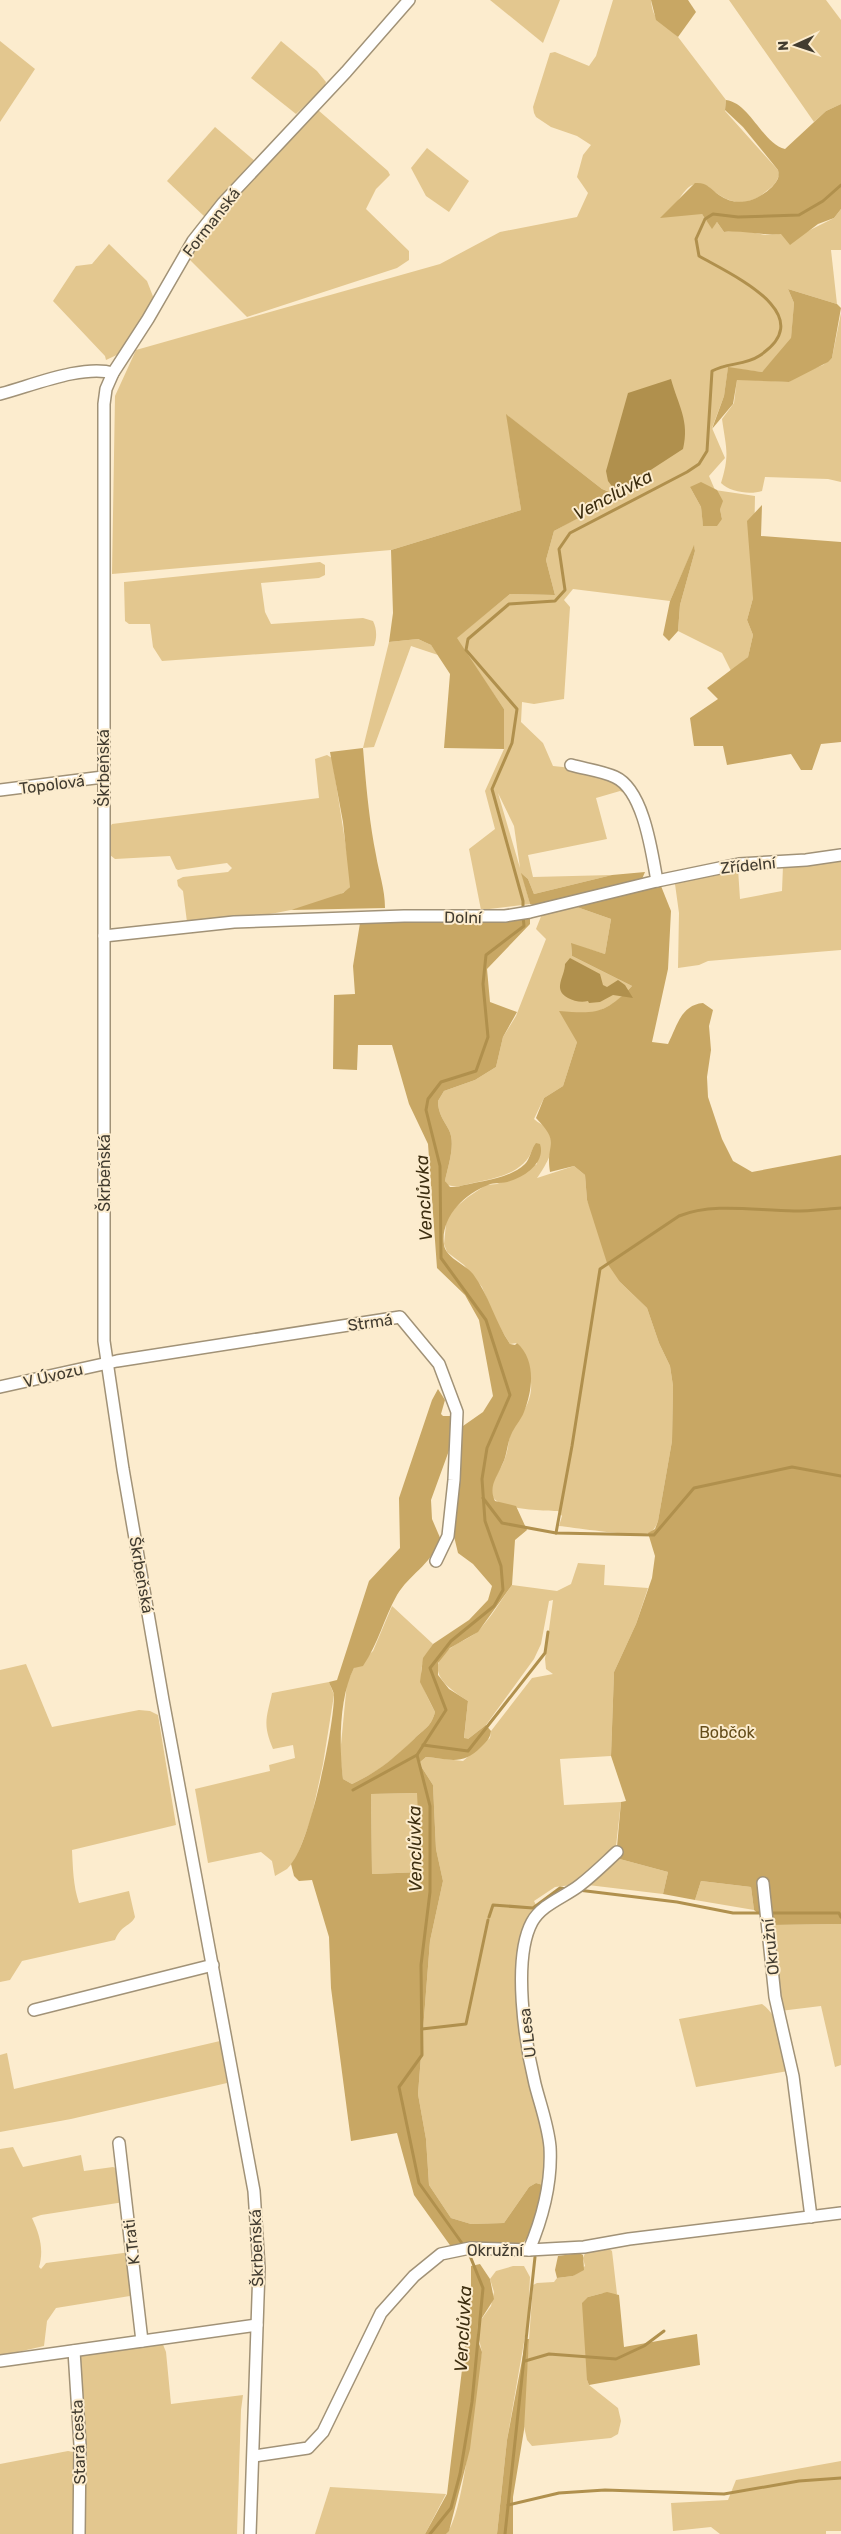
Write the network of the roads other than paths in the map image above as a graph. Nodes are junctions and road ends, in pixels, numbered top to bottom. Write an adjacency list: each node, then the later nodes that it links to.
1 (409, 0): 2 (street, Formanská)
2 (113, 373): 3 (street); 5 (street, Škrbeňská)
3 (0, 394)
4 (571, 765): 8 (street)
5 (103, 777): 6 (street, Topolová); 9 (street, Škrbeňská)
6 (0, 790)
7 (841, 855): 8 (street, Zřídelní)
8 (656, 881): 9 (street, Dolní)
9 (104, 936): 10 (street, Škrbeňská)
10 (106, 1363): 11 (street, V Úvozu); 12 (street, Strmá); 15 (street, Škrbeňská)
11 (0, 1387)
12 (436, 1561)
13 (617, 1852): 20 (street, U Lesa)
14 (763, 1883): 19 (street, Okružní)
15 (213, 1965): 16 (street); 21 (street, Škrbeňská)
16 (34, 2010)
17 (119, 2144): 22 (street, K Trati)
18 (841, 2213): 19 (street, Okružní)
19 (811, 2217): 20 (street, Okružní)
20 (529, 2250): 25 (street, Okružní)
21 (257, 2325): 22 (street); 25 (street, Škrbeňská)
22 (142, 2341): 23 (street)
23 (74, 2350): 24 (street); 26 (street, Stará cesta)
24 (0, 2362)
25 (254, 2456): 27 (street, Škrbeňská)
26 (79, 2534)
27 (250, 2534)

